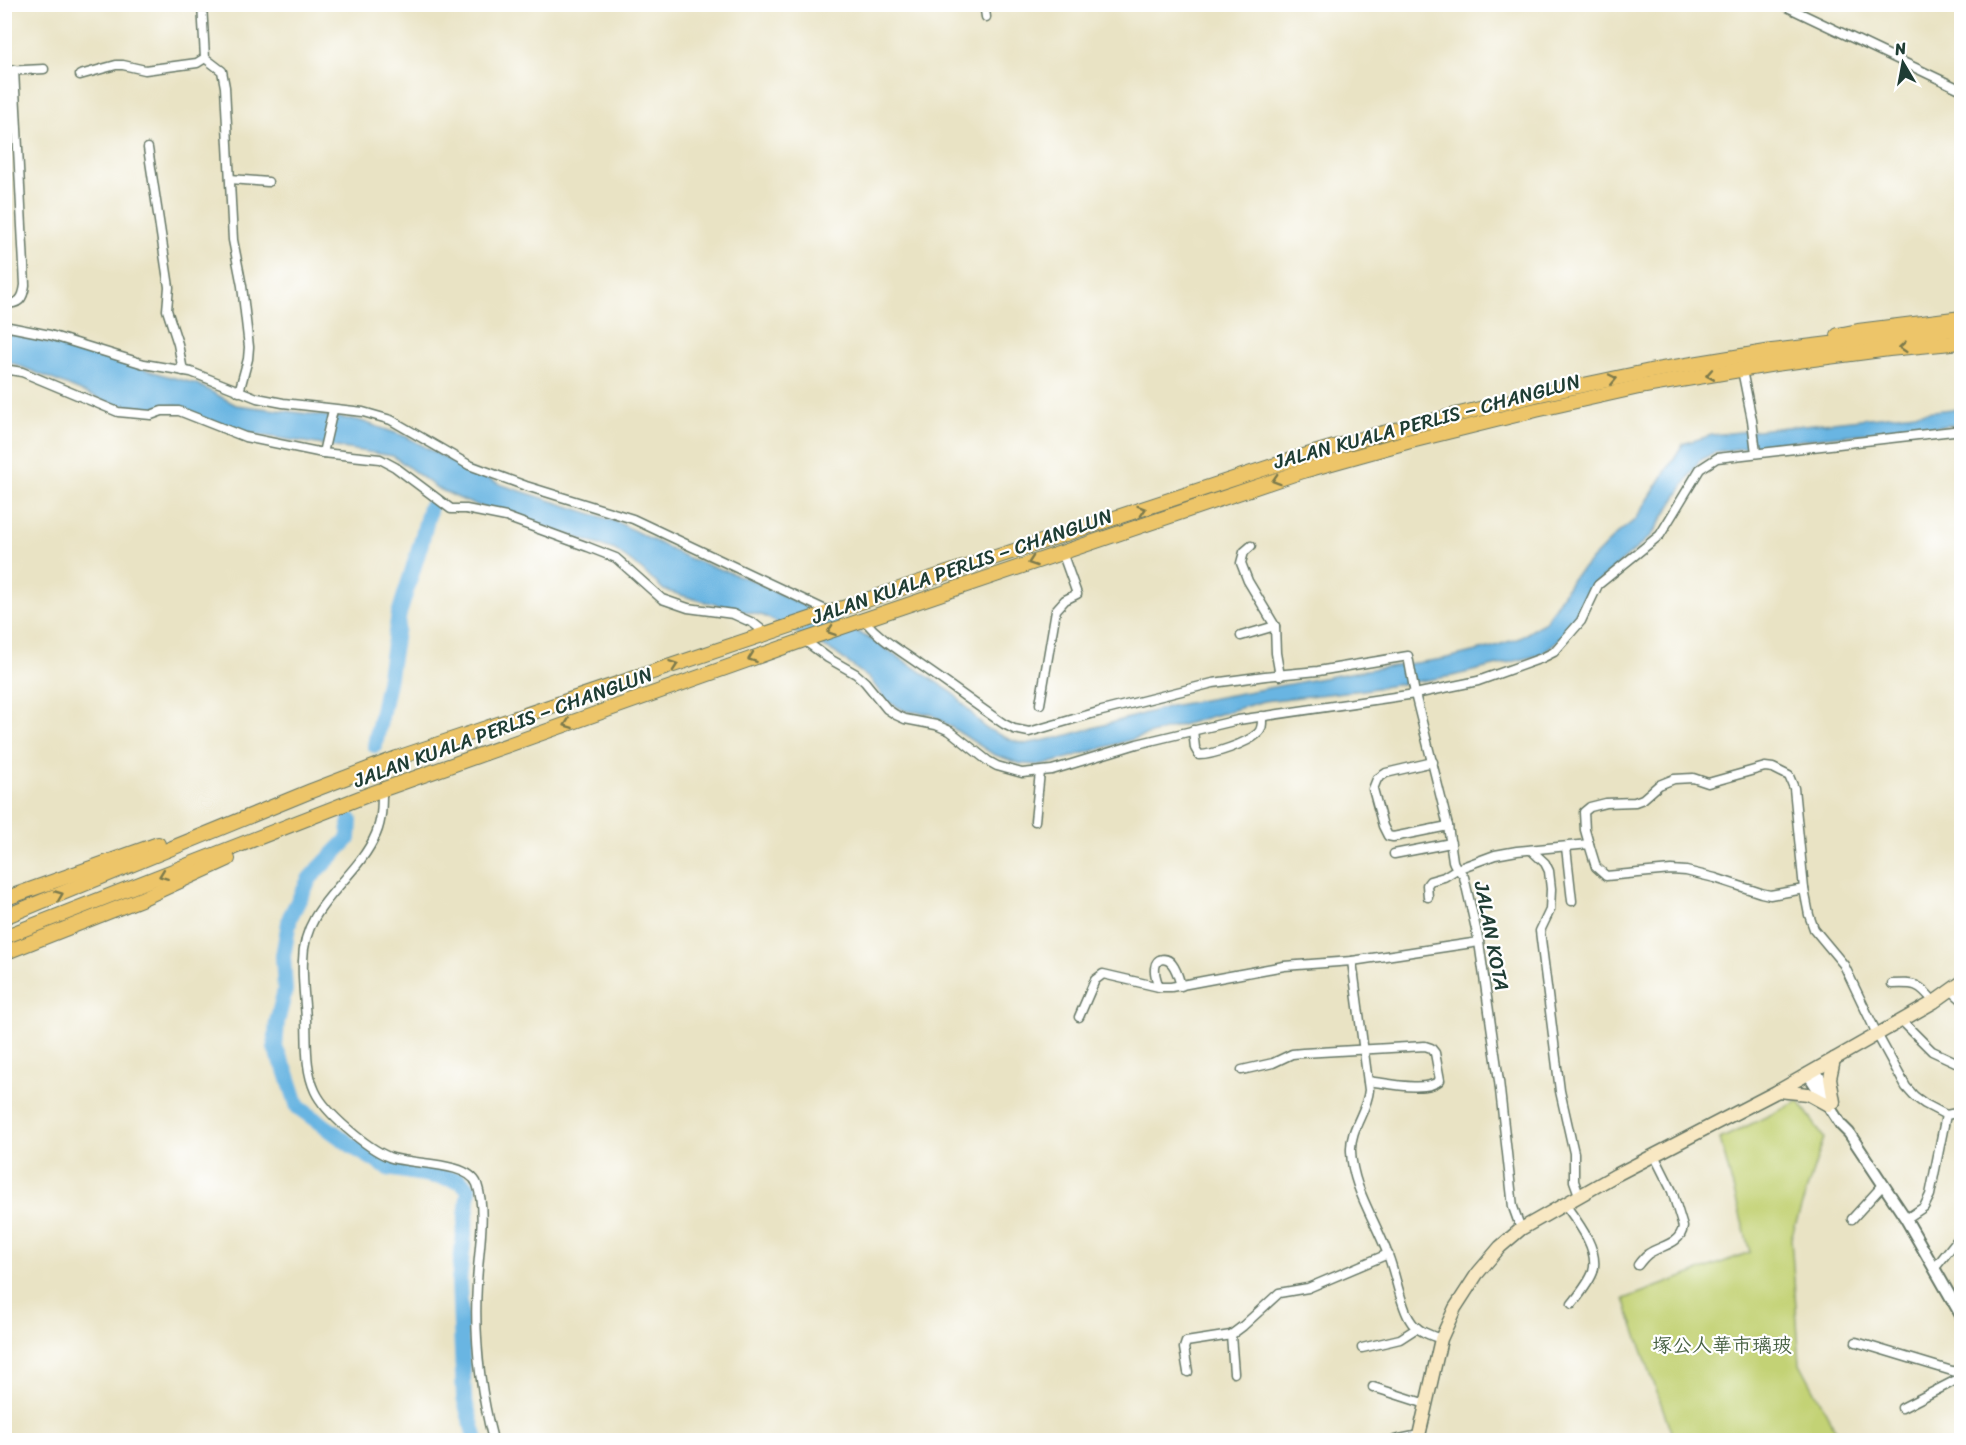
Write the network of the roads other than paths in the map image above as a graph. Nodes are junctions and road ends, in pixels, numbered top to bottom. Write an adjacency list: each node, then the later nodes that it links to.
1 (202, 4): 5 (street)
2 (984, 4): 4 (street)
3 (1781, 4): 10 (street)
4 (986, 16)
5 (205, 58): 9 (street); 12 (street)
6 (44, 69): 7 (street)
7 (14, 70): 8 (street); 14 (street)
8 (4, 71)
9 (80, 75)
10 (1962, 90)
11 (148, 148): 22 (street)
12 (230, 179): 13 (street); 23 (street)
13 (268, 182)
14 (4, 304)
15 (1962, 318): 19 (highway)
16 (4, 326): 22 (street)
17 (1962, 328): 19 (highway, JALAN KUALA PERLIS – CHANGLUN)
18 (1962, 342): 21 (highway, JALAN KUALA PERLIS – CHANGLUN, one-way to 21)
19 (1772, 351): 30 (highway, JALAN KUALA PERLIS – CHANGLUN, one-way to 19)
20 (4, 369): 26 (street)
21 (1742, 370): 27 (street); 29 (highway, JALAN KUALA PERLIS – CHANGLUN, one-way to 29)
22 (183, 371): 23 (street)
23 (239, 392): 24 (street)
24 (332, 413): 26 (street); 30 (street)
25 (1962, 430): 27 (street)
26 (323, 450): 33 (street)
27 (1755, 450): 37 (street)
28 (1251, 546): 32 (street)
29 (1062, 552): 31 (highway, JALAN KUALA PERLIS – CHANGLUN, one-way to 31); 38 (street)
30 (829, 613): 33 (highway, JALAN KUALA PERLIS – CHANGLUN)
31 (860, 622): 35 (highway, JALAN KUALA PERLIS – CHANGLUN, one-way to 35); 36 (street)
32 (1275, 626): 34 (street); 36 (street)
33 (768, 633): 44 (highway, JALAN KUALA PERLIS – CHANGLUN, one-way to 33)
34 (1241, 636)
35 (806, 639): 42 (street); 43 (highway, JALAN KUALA PERLIS – CHANGLUN, one-way to 43)
36 (1280, 675): 37 (street, JALAN KOTA)
37 (1415, 694): 39 (street); 41 (street, JALAN KOTA)
38 (1040, 704)
39 (1262, 716): 40 (street); 40 (street)
40 (1193, 730): 42 (street)
41 (1433, 762): 47 (street, JALAN KOTA); 47 (street)
42 (1040, 772): 46 (street)
43 (376, 792): 45 (highway, JALAN KUALA PERLIS – CHANGLUN); 108 (street)
44 (302, 795): 56 (highway); 58 (highway, JALAN KUALA PERLIS – CHANGLUN, one-way to 44)
45 (339, 807): 59 (highway, JALAN KUALA PERLIS – CHANGLUN, one-way to 59); 61 (highway)
46 (1035, 821)
47 (1448, 826): 48 (street, JALAN KOTA)
48 (1451, 843): 52 (street); 53 (street, JALAN KOTA)
49 (1589, 844): 50 (street); 54 (street); 54 (street)
50 (1566, 846): 51 (street); 57 (street)
51 (1531, 850): 53 (street); 85 (street)
52 (1394, 854)
53 (1457, 868): 55 (street); 60 (street, JALAN KOTA)
54 (1804, 889): 72 (street)
55 (1428, 897)
56 (4, 898)
57 (1572, 902)
58 (4, 917)
59 (4, 937)
60 (1479, 942): 62 (street); 89 (street, JALAN KOTA)
61 (4, 953)
62 (1352, 961): 65 (street); 73 (street)
63 (1962, 982): 67 (main road)
64 (1892, 984): 69 (street)
65 (1181, 986): 66 (street); 66 (street)
66 (1159, 987): 70 (street)
67 (1951, 990): 68 (street); 69 (main road)
68 (1962, 1000)
69 (1934, 1002): 71 (main road)
70 (1079, 1017)
71 (1901, 1020): 72 (main road); 75 (street)
72 (1877, 1034): 74 (main road); 82 (street)
73 (1364, 1050): 76 (street); 78 (street); 78 (street)
74 (1834, 1059): 77 (main road); 80 (main road)
75 (1960, 1064)
76 (1242, 1070)
77 (1812, 1072): 79 (main road); 80 (street)
78 (1368, 1081): 91 (street)
79 (1778, 1091): 80 (main road); 83 (main road)
80 (1831, 1103): 84 (street)
81 (1962, 1112): 82 (street)
82 (1946, 1116): 88 (street)
83 (1654, 1155): 85 (main road); 92 (street)
84 (1883, 1185): 87 (street); 88 (street)
85 (1579, 1195): 86 (main road)
86 (1564, 1203): 89 (main road); 94 (street)
87 (1852, 1219)
88 (1906, 1219): 93 (street)
89 (1521, 1228): 98 (main road)
90 (1962, 1234): 93 (street)
91 (1388, 1254): 96 (street); 97 (street)
92 (1638, 1266)
93 (1934, 1269): 95 (street)
94 (1572, 1304)
95 (1962, 1317)
96 (1417, 1328): 98 (street); 100 (street)
97 (1231, 1335): 101 (street); 102 (street)
98 (1441, 1339): 105 (main road)
99 (1856, 1342): 103 (street)
100 (1362, 1348)
101 (1188, 1372)
102 (1234, 1373)
103 (1962, 1376): 106 (street)
104 (1373, 1387): 105 (street)
105 (1426, 1404): 107 (main road)
106 (1902, 1408)
107 (1418, 1438): 109 (street)
108 (493, 1440)
109 (1395, 1440)

